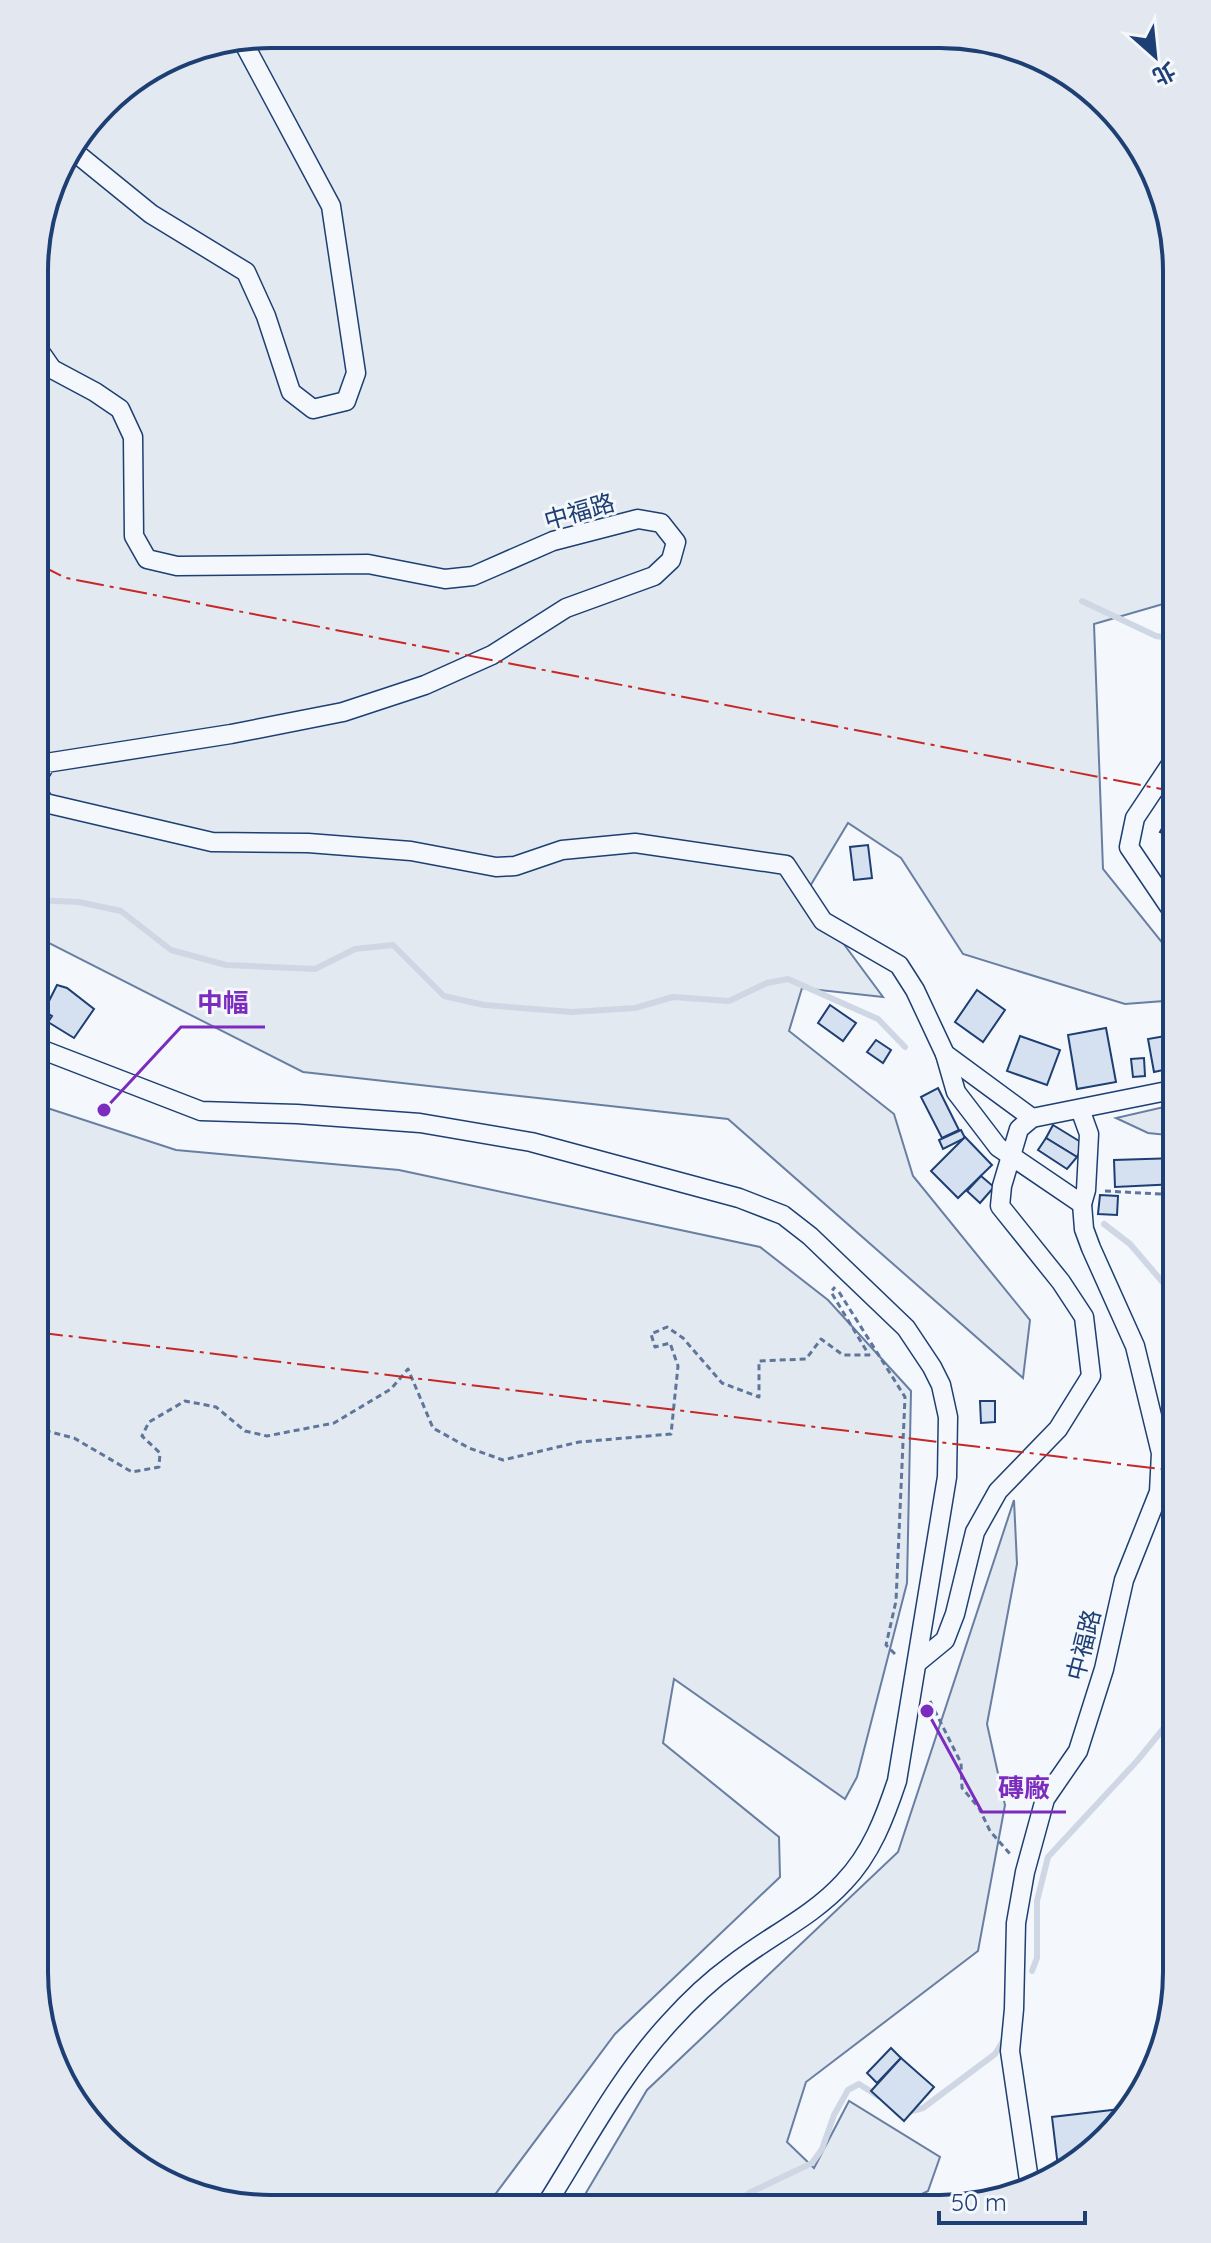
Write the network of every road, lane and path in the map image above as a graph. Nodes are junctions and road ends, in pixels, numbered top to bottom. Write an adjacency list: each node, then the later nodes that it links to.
1 (247, 50): 2 (street)
2 (80, 156)
3 (48, 363): 4 (street, 中福路)
4 (48, 763)
5 (1163, 776): 7 (street)
6 (48, 804): 9 (street, 中福路)
7 (1163, 897)
8 (48, 1052): 17 (street)
9 (945, 1054): 12 (street, 中福路); 13 (street, 中福路)
10 (1163, 1092): 11 (street)
11 (1080, 1109): 12 (street); 15 (street)
12 (1032, 1118): 13 (street)
13 (1013, 1156): 15 (street, 中福路); 17 (street)
14 (1163, 1195): 15 (path)
15 (1084, 1197): 18 (street, 中福路)
16 (48, 1431): 17 (path)
17 (916, 1670): 18 (path); 20 (street)
18 (1025, 1872): 19 (street, 中福路)
19 (1028, 2176)
20 (552, 2195)

